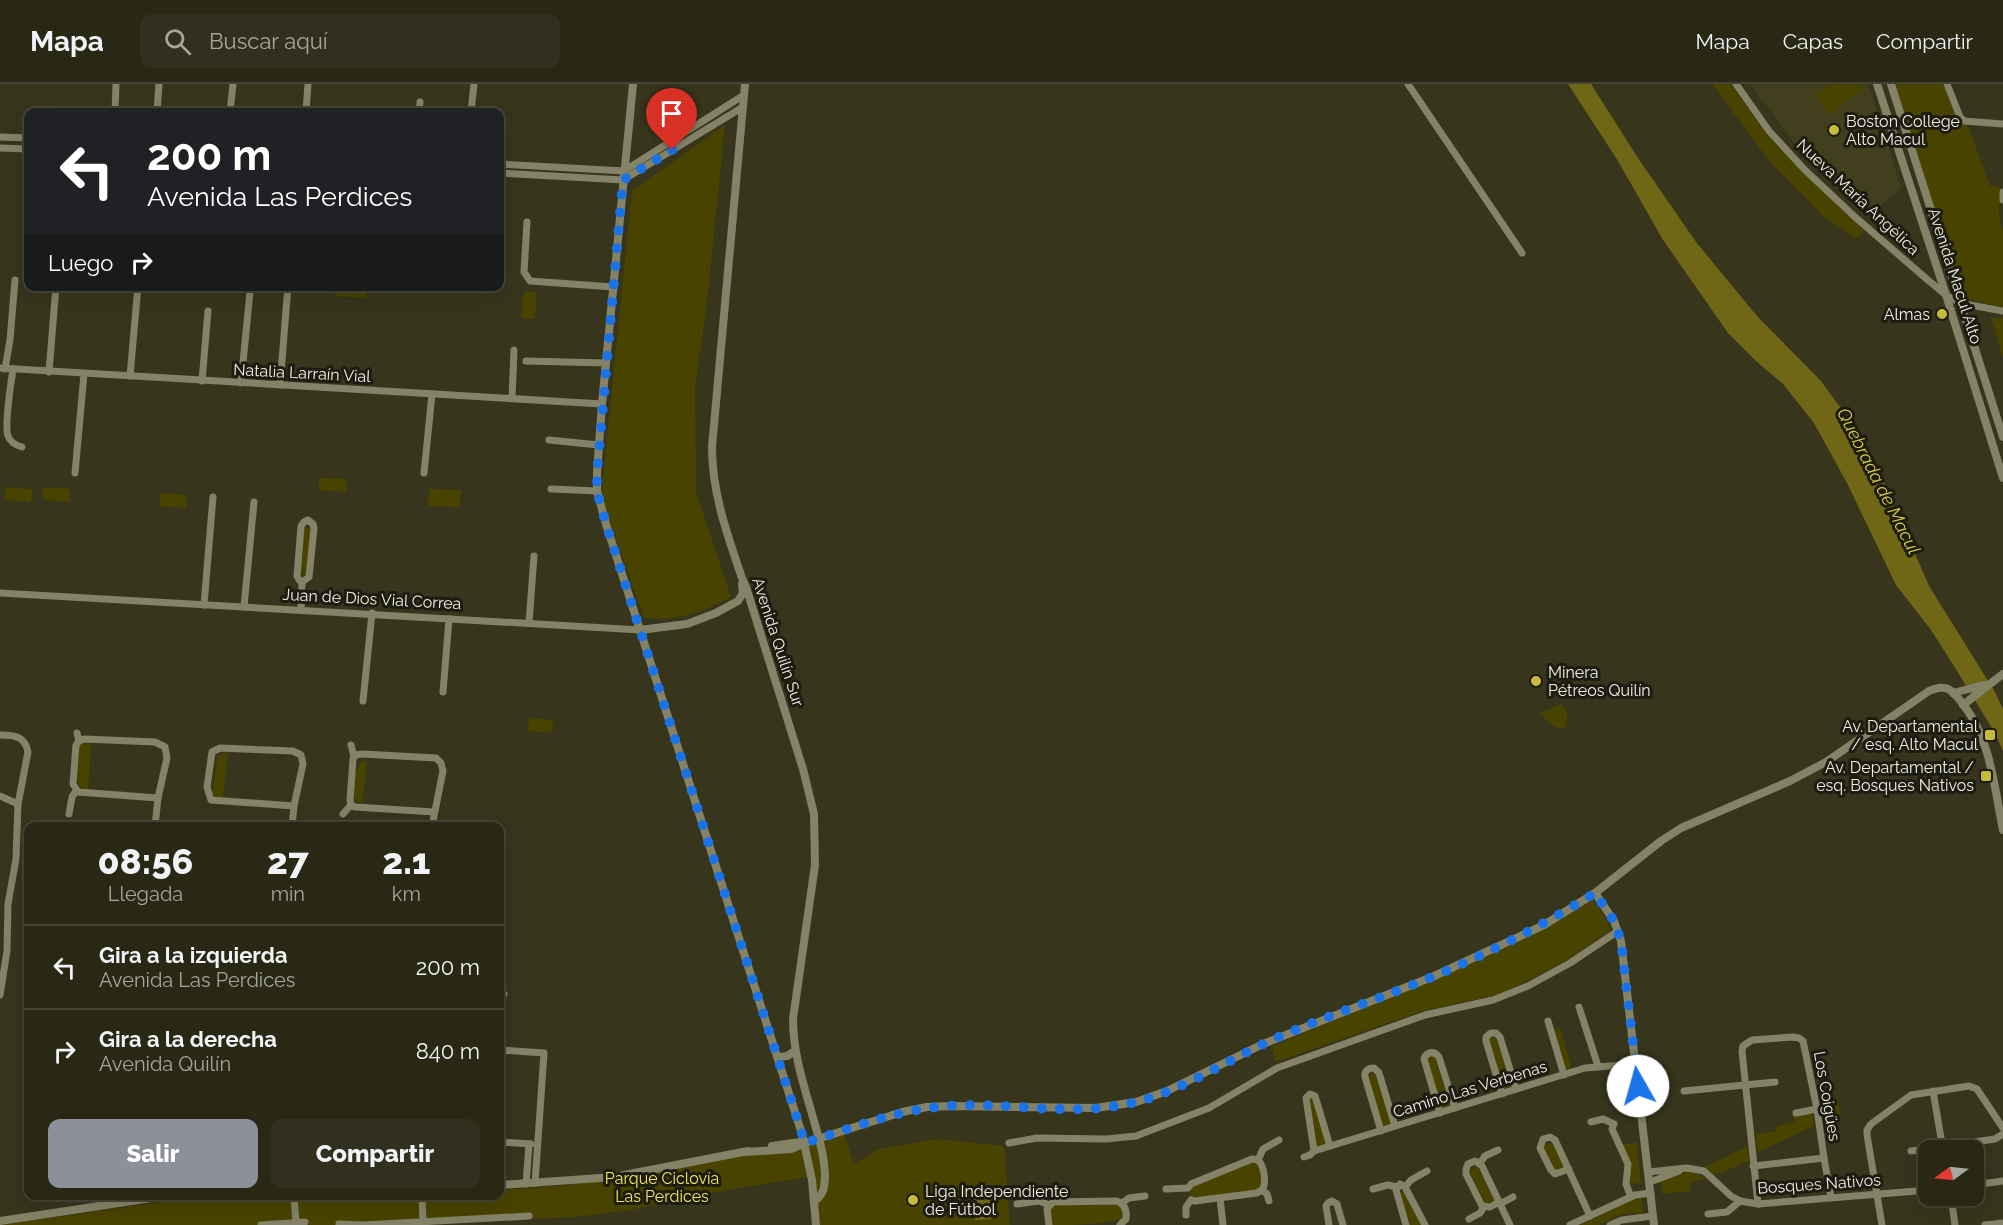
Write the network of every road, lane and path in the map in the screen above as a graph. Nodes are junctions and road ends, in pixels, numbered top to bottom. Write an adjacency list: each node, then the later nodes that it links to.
1 (117, 84): 16 (street)
2 (159, 84): 17 (street)
3 (233, 84): 18 (street)
4 (308, 84): 19 (street)
5 (474, 84): 21 (street)
6 (633, 84): 29 (street)
7 (745, 84): 13 (street, Avenida Quilín Sur)
8 (1408, 84): 33 (street)
9 (1736, 84): 40 (street, Nueva María Angélica)
10 (1877, 84): 40 (street, Avenida Macul Alto)
11 (1891, 84): 41 (street, Avenida Macul Alto)
12 (1947, 84): 22 (street)
13 (744, 95): 15 (street, Avenida Quilín Sur); 29 (street)
14 (420, 102): 20 (street)
15 (743, 107): 29 (street); 69 (street, Avenida Quilín Sur)
16 (115, 108)
17 (157, 108)
18 (230, 108)
19 (306, 108)
20 (419, 108)
21 (471, 108)
22 (2003, 124)
23 (0, 136): 24 (street)
24 (24, 138)
25 (0, 148): 26 (street)
26 (24, 149)
27 (504, 164): 29 (street)
28 (504, 173): 29 (street)
29 (624, 176): 35 (street)
30 (2003, 192): 31 (street)
31 (2003, 200)
32 (527, 222): 35 (street)
33 (1522, 253)
34 (15, 280): 47 (street)
35 (613, 287): 46 (street)
36 (56, 291): 48 (street)
37 (138, 291): 50 (street)
38 (288, 291): 53 (street)
39 (250, 292): 52 (street)
40 (1946, 295): 41 (street, Nueva María Angélica); 63 (street, Avenida Macul Alto)
41 (1960, 303): 43 (street, Nueva María Angélica); 57 (street, Avenida Macul Alto)
42 (208, 311): 51 (street)
43 (2003, 312)
44 (514, 350): 55 (street)
45 (526, 362): 46 (street)
46 (606, 363): 56 (street)
47 (6, 369): 48 (street, Natalia Larraín Vial); 60 (street)
48 (49, 372): 49 (street, Natalia Larraín Vial)
49 (84, 374): 50 (street, Natalia Larraín Vial); 61 (street)
50 (130, 376): 51 (street, Natalia Larraín Vial)
51 (202, 381): 52 (street, Natalia Larraín Vial)
52 (241, 382): 53 (street, Natalia Larraín Vial)
53 (280, 385): 54 (street, Natalia Larraín Vial)
54 (432, 394): 55 (street, Natalia Larraín Vial); 62 (street)
55 (512, 398): 56 (street, Natalia Larraín Vial)
56 (602, 404): 59 (street)
57 (2003, 436)
58 (549, 440): 59 (street)
59 (598, 444): 65 (street)
60 (22, 447)
61 (75, 473)
62 (423, 473)
63 (2003, 478)
64 (551, 489): 65 (street)
65 (597, 491): 80 (street)
66 (213, 497): 73 (street)
67 (254, 502): 74 (street)
68 (534, 556): 79 (street)
69 (742, 578): 72 (street); 77 (street, Avenida Quilín Sur)
70 (302, 582): 70 (street); 75 (street)
71 (0, 593): 73 (street, Juan de Dios Vial Correa)
72 (738, 601): 77 (street); 80 (street, Juan de Dios Vial Correa)
73 (204, 605): 74 (street, Juan de Dios Vial Correa)
74 (244, 607): 75 (street, Juan de Dios Vial Correa)
75 (301, 610): 76 (street, Juan de Dios Vial Correa)
76 (372, 613): 78 (street, Juan de Dios Vial Correa); 85 (street)
77 (754, 613): 110 (street, Avenida Quilín Sur)
78 (449, 619): 79 (street, Juan de Dios Vial Correa); 82 (street)
79 (529, 623): 80 (street, Juan de Dios Vial Correa)
80 (640, 630): 111 (street)
81 (2003, 674): 84 (street)
82 (443, 692)
83 (1953, 693): 84 (street); 86 (street); 103 (street)
84 (1970, 694): 86 (street)
85 (363, 701)
86 (1963, 705): 102 (street)
87 (0, 735): 93 (street)
88 (351, 745): 89 (street)
89 (354, 757): 94 (street); 96 (street)
90 (76, 791): 92 (street); 92 (street); 97 (street)
91 (0, 796): 93 (street)
92 (158, 798): 99 (street)
93 (18, 804): 104 (street)
94 (351, 805): 96 (street); 98 (street)
95 (294, 806): 95 (street); 100 (street)
96 (434, 812): 101 (street)
97 (69, 814)
98 (343, 814)
99 (155, 822)
100 (292, 822)
101 (433, 822)
102 (2003, 830)
103 (1595, 893): 105 (street); 132 (street)
104 (4, 912): 106 (street)
105 (1618, 931): 112 (street); 138 (street)
106 (0, 995)
107 (1580, 1007): 113 (street)
108 (1548, 1021): 116 (street)
109 (504, 1050): 139 (street)
110 (795, 1051): 111 (street); 114 (street, Avenida Quilín Sur)
111 (778, 1057): 115 (street)
112 (1636, 1064): 113 (street, Camino Las Verbenas); 153 (street)
113 (1598, 1066): 116 (street, Camino Las Verbenas)
114 (799, 1067): 115 (street); 132 (street, Avenida Quilín Sur)
115 (782, 1070): 137 (street)
116 (1564, 1075): 119 (street, Camino Las Verbenas)
117 (1775, 1082): 118 (street)
118 (1746, 1086): 120 (street); 124 (street, Los Coigües); 149 (street, Los Coigües)
119 (1516, 1089): 122 (street, Camino Las Verbenas); 122 (street)
120 (1684, 1091)
121 (1933, 1091): 129 (street); 134 (street); 167 (street)
122 (1502, 1094): 123 (street, Camino Las Verbenas)
123 (1455, 1108): 125 (street, Camino Las Verbenas); 125 (street)
124 (1818, 1108): 126 (street); 146 (street, Los Coigües)
125 (1440, 1113): 128 (street, Camino Las Verbenas)
126 (1796, 1113)
127 (1591, 1122): 170 (street)
128 (1395, 1126): 130 (street, Camino Las Verbenas); 130 (street)
129 (2003, 1128)
130 (1381, 1131): 140 (street, Camino Las Verbenas)
131 (2003, 1134): 135 (street)
132 (819, 1138): 137 (street); 179 (street, Avenida Quilín Sur)
133 (1279, 1140): 147 (street)
134 (1942, 1140)
135 (1984, 1141)
136 (504, 1142): 139 (street)
137 (805, 1143): 156 (street); 179 (street)
138 (1009, 1143)
139 (533, 1144): 156 (street)
140 (1330, 1146): 143 (street, Camino Las Verbenas); 143 (street)
141 (1498, 1150): 148 (street)
142 (1918, 1150): 144 (street)
143 (1314, 1151): 145 (street, Camino Las Verbenas)
144 (1911, 1151)
145 (1304, 1157)
146 (1824, 1158): 149 (street); 171 (street, Los Coigües)
147 (1258, 1160): 161 (street); 164 (street)
148 (1480, 1163): 181 (street); 186 (street)
149 (1753, 1166): 183 (street, Los Coigües)
150 (1688, 1168): 153 (street); 155 (street); 178 (street, Bosques Nativos)
151 (1569, 1169): 151 (street); 190 (street)
152 (1427, 1172): 160 (street)
153 (1648, 1172): 155 (street)
154 (2003, 1181): 157 (street)
155 (1650, 1182): 166 (street)
156 (531, 1183): 158 (street)
157 (1984, 1184)
158 (504, 1185)
159 (1397, 1187): 160 (street); 163 (street); 206 (street)
160 (1405, 1187): 207 (street)
161 (1188, 1188): 162 (street); 176 (street)
162 (1166, 1189)
163 (1373, 1189)
164 (1262, 1190): 172 (street); 177 (street)
165 (1918, 1191): 167 (street, Bosques Nativos)
166 (1651, 1193): 170 (street); 193 (street)
167 (1876, 1194): 171 (street, Bosques Nativos); 211 (street)
168 (1145, 1196): 180 (street)
169 (1513, 1197): 181 (street)
170 (1631, 1197): 190 (street)
171 (1831, 1197): 183 (street, Bosques Nativos)
172 (1220, 1198): 176 (street); 203 (street)
173 (109, 1200): 192 (street)
174 (294, 1200): 196 (street)
175 (422, 1200): 195 (street)
176 (1191, 1200): 188 (street)
177 (1269, 1201)
178 (1740, 1201): 183 (street, Bosques Nativos); 187 (street)
179 (814, 1202): 201 (street)
180 (1122, 1203): 184 (street); 199 (street)
181 (1500, 1203): 186 (street); 208 (street)
182 (1017, 1204): 184 (street)
183 (1758, 1204)
184 (1049, 1205): 202 (street)
185 (1952, 1206): 212 (street)
186 (1484, 1207): 191 (street)
187 (1708, 1214)
188 (1186, 1215)
189 (529, 1216): 195 (street)
190 (1590, 1216): 209 (street)
191 (1469, 1219)
192 (0, 1221)
193 (1653, 1221): 210 (street)
194 (305, 1222): 196 (street)
195 (423, 1222): 198 (street)
196 (296, 1223): 200 (street)
197 (2003, 1223): 213 (street)
198 (339, 1224)
199 (1124, 1224)
200 (261, 1225)
201 (816, 1225)
202 (1049, 1225)
203 (1223, 1225)
204 (1329, 1225): 205 (street)
205 (1343, 1225)
206 (1406, 1225)
207 (1425, 1225)
208 (1510, 1225)
209 (1570, 1225)
210 (1610, 1225)
211 (1882, 1225)
212 (1955, 1225)
213 (1985, 1225)

